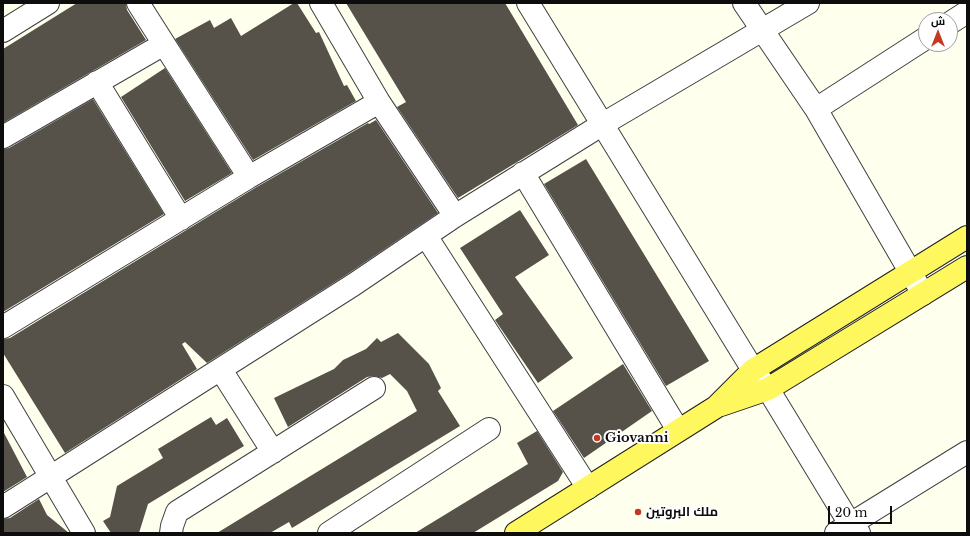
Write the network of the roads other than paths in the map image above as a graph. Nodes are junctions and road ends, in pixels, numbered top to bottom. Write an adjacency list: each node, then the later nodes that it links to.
1 (48, 3): 10 (street)
2 (138, 3): 12 (street)
3 (321, 3): 14 (street)
4 (528, 3): 16 (street)
5 (744, 3): 9 (street)
6 (808, 3): 9 (street)
7 (967, 12): 8 (street)
8 (958, 18)
9 (762, 30): 15 (street); 16 (street)
10 (3, 31)
11 (918, 43): 15 (street)
12 (164, 44): 13 (street); 19 (street)
13 (97, 82): 17 (street); 21 (street)
14 (379, 102): 19 (street); 20 (street)
15 (816, 109): 25 (street)
16 (603, 124): 18 (street); 29 (street)
17 (3, 137)
18 (523, 174): 20 (street); 35 (street)
19 (249, 177): 21 (street)
20 (455, 216): 22 (street)
21 (181, 219): 27 (street)
22 (426, 236): 28 (street); 39 (street)
23 (967, 237): 25 (main road)
24 (967, 267): 26 (main road)
25 (910, 274): 26 (street); 29 (main road)
26 (923, 294): 31 (main road)
27 (3, 327)
28 (221, 370): 36 (street); 38 (street)
29 (753, 370): 31 (street); 33 (main road)
30 (374, 388): 36 (street)
31 (768, 389): 33 (main road); 41 (street)
32 (3, 396): 38 (street)
33 (716, 406): 35 (main road)
34 (489, 429): 44 (street)
35 (678, 430): 39 (main road)
36 (273, 452): 43 (street)
37 (967, 452): 41 (street)
38 (52, 477): 40 (street); 42 (street)
39 (588, 488): 45 (main road)
40 (3, 507)
41 (849, 530)
42 (84, 533)
43 (171, 533)
44 (329, 533)
45 (516, 533)

